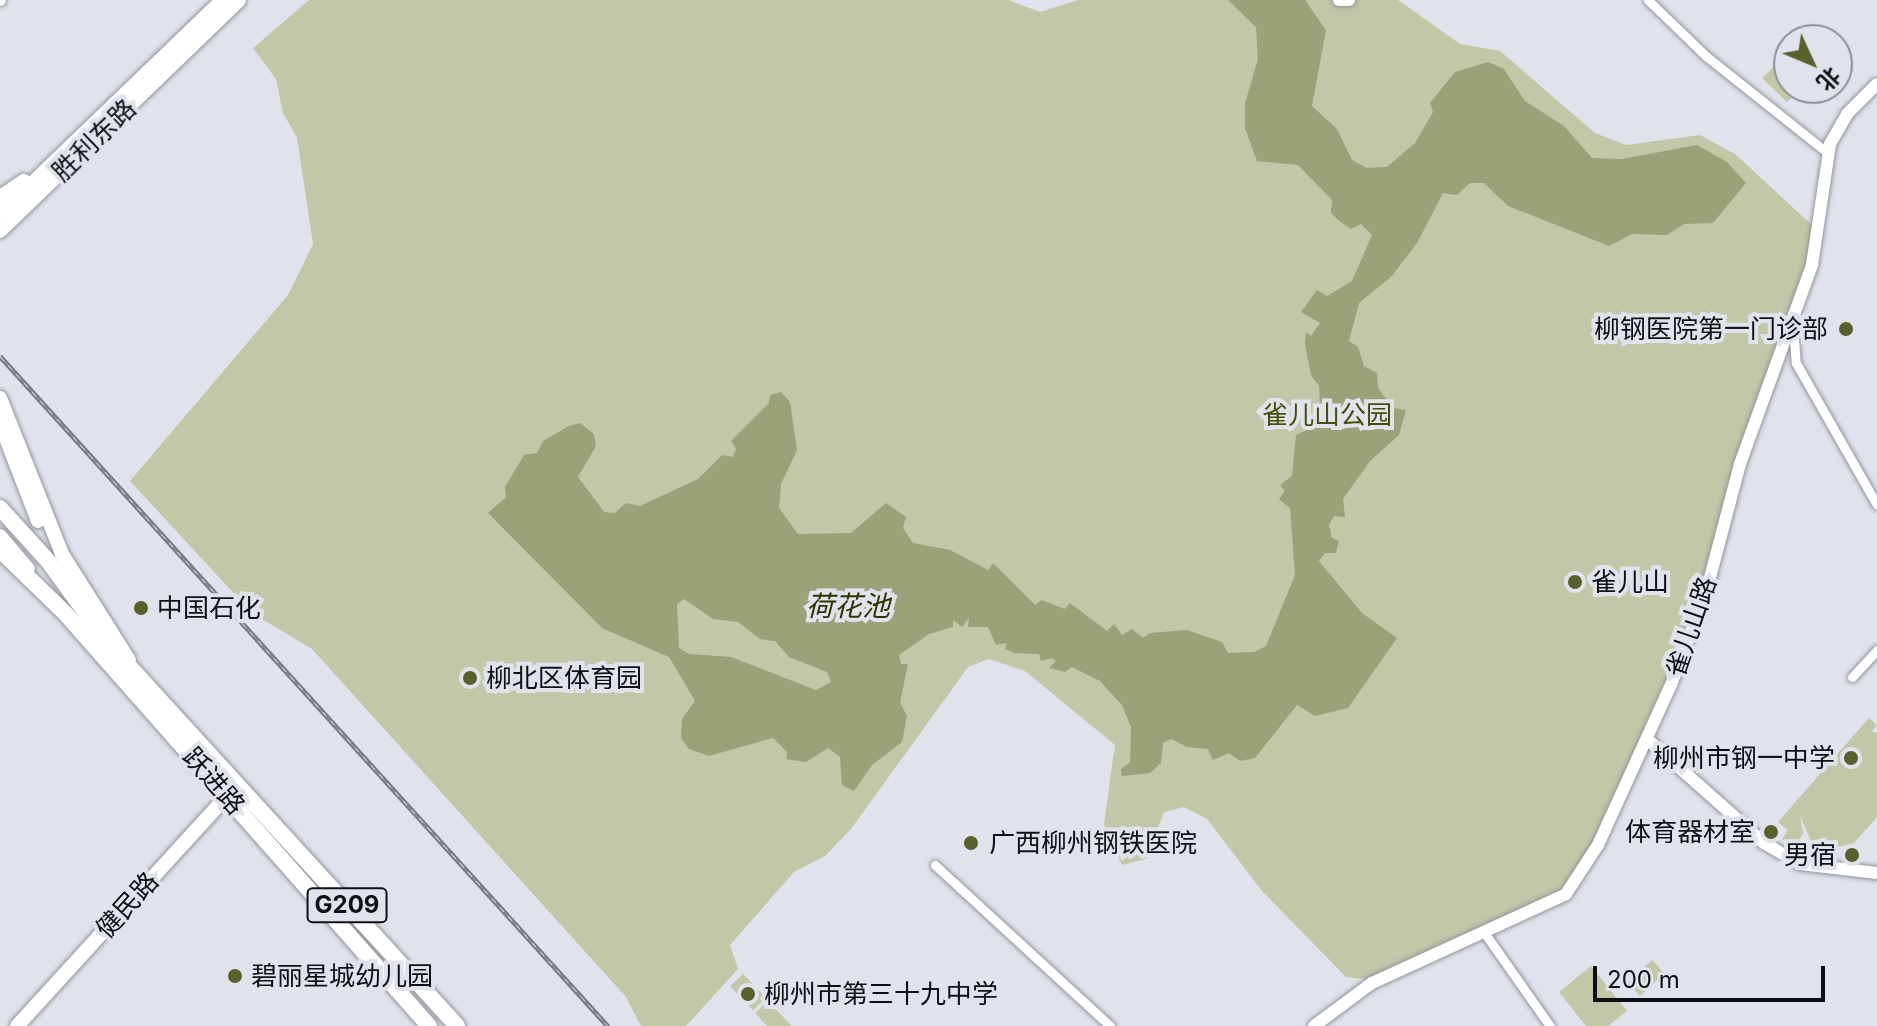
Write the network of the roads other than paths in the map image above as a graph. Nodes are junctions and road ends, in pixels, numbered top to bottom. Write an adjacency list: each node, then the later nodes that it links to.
1 (210, 0): 10 (main road)
2 (222, 0): 8 (main road)
3 (253, 0): 7 (main road)
4 (1339, 0): 5 (street)
5 (1349, 0)
6 (1648, 0): 12 (street)
7 (238, 7): 8 (main road); 10 (main road)
8 (183, 45): 10 (main road, 胜利东路)
9 (1877, 84): 12 (street, 雀儿山路)
10 (104, 122): 11 (main road, 胜利东路); 16 (main road, 胜利东路)
11 (75, 142): 13 (main road); 16 (main road, 胜利东路)
12 (1828, 153): 17 (street, 雀儿山路)
13 (34, 175): 14 (main road); 15 (main road)
14 (0, 197)
15 (0, 206)
16 (1, 227)
17 (1793, 320): 20 (street); 27 (street, 雀儿山路)
18 (0, 398): 24 (main road)
19 (0, 423): 24 (main road, 跃进路)
20 (1877, 505)
21 (0, 508): 24 (highway, G209)
22 (0, 536): 24 (main road, 跃进路)
23 (0, 550): 24 (highway, G209)
24 (74, 599): 28 (highway, 跃进路 / G209); 28 (highway, 跃进路 / G209)
25 (1877, 650): 26 (street)
26 (1852, 677)
27 (1647, 739): 30 (street); 31 (street, 雀儿山路)
28 (235, 793): 32 (main road, 健民路); 33 (main road, 健民路); 34 (highway, 跃进路 / G209); 35 (highway, 跃进路 / G209)
29 (935, 865): 36 (street)
30 (1877, 873)
31 (1486, 935): 37 (street, 雀儿山路); 38 (street)
32 (17, 1026)
33 (28, 1026)
34 (429, 1026)
35 (457, 1026)
36 (1110, 1026)
37 (1314, 1026)
38 (1550, 1026)

